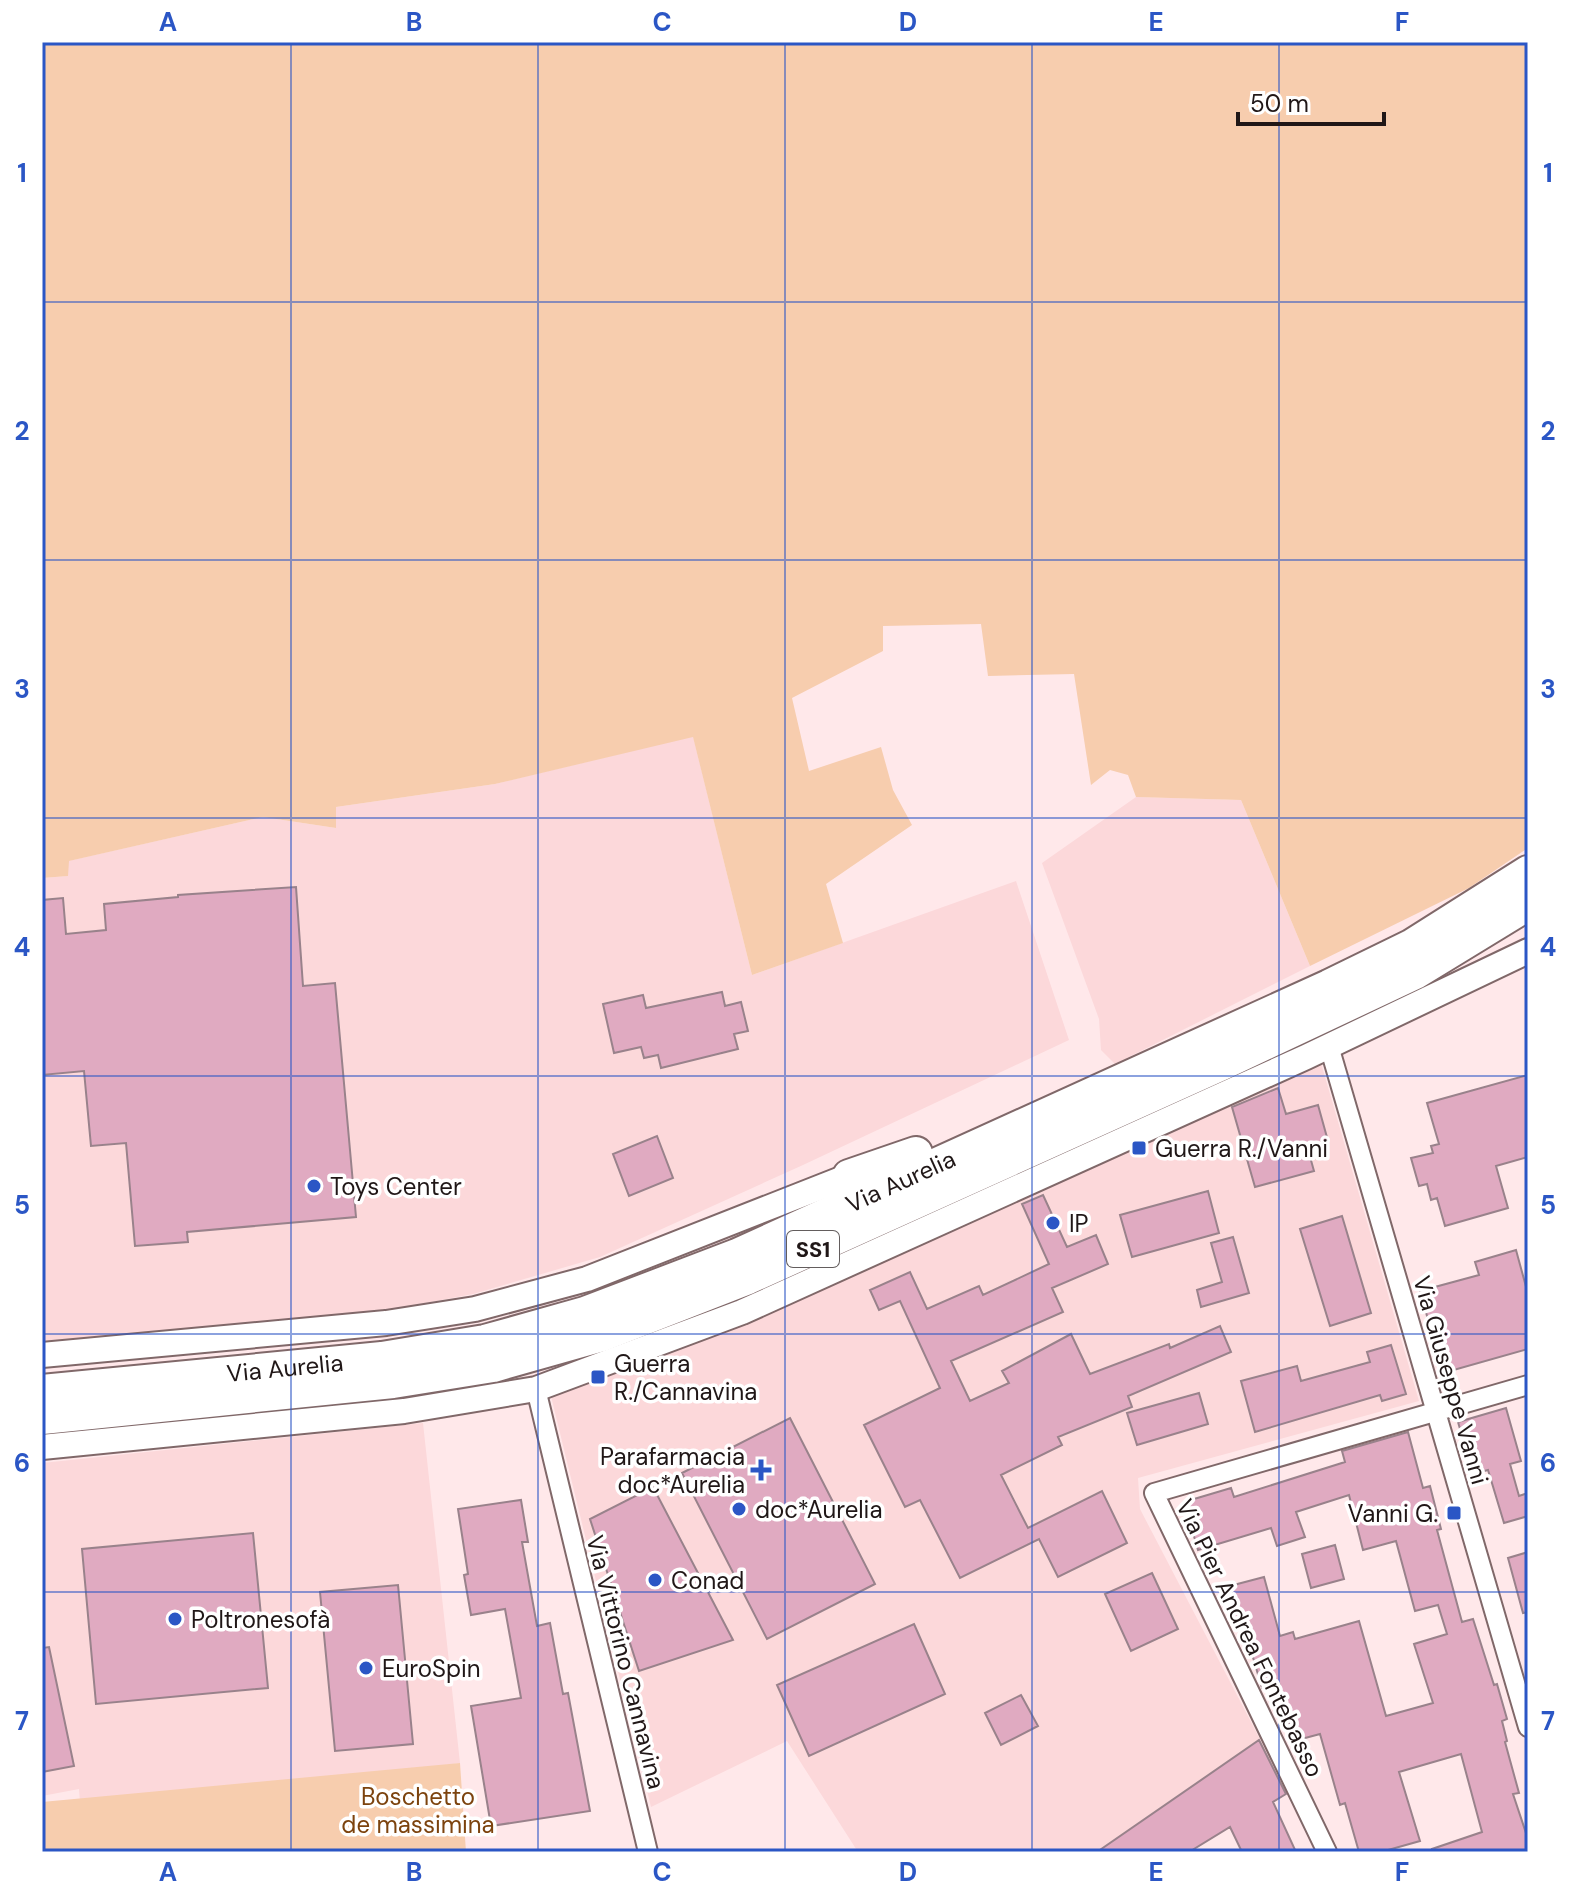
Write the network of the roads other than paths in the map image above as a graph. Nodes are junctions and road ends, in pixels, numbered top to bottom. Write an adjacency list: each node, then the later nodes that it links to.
1 (1528, 872): 5 (highway, Via Aurelia / SS1)
2 (1528, 904): 12 (highway, Via Aurelia / SS1)
3 (1528, 951): 4 (street)
4 (1329, 1046): 9 (street); 11 (street, Via Giuseppe Vanni)
5 (1042, 1115): 6 (highway); 10 (highway, Via Aurelia / SS1)
6 (849, 1176): 7 (street, Via Aurelia)
7 (42, 1355)
8 (1528, 1385): 11 (street, Via Pier Andrea Fontebasso)
9 (536, 1389): 13 (street); 15 (street, Via Vittorino Cannavina)
10 (42, 1391)
11 (1436, 1411): 14 (street, Via Giuseppe Vanni); 16 (street, Via Pier Andrea Fontebasso)
12 (42, 1418)
13 (42, 1447)
14 (1528, 1727)
15 (648, 1852)
16 (1327, 1852)

